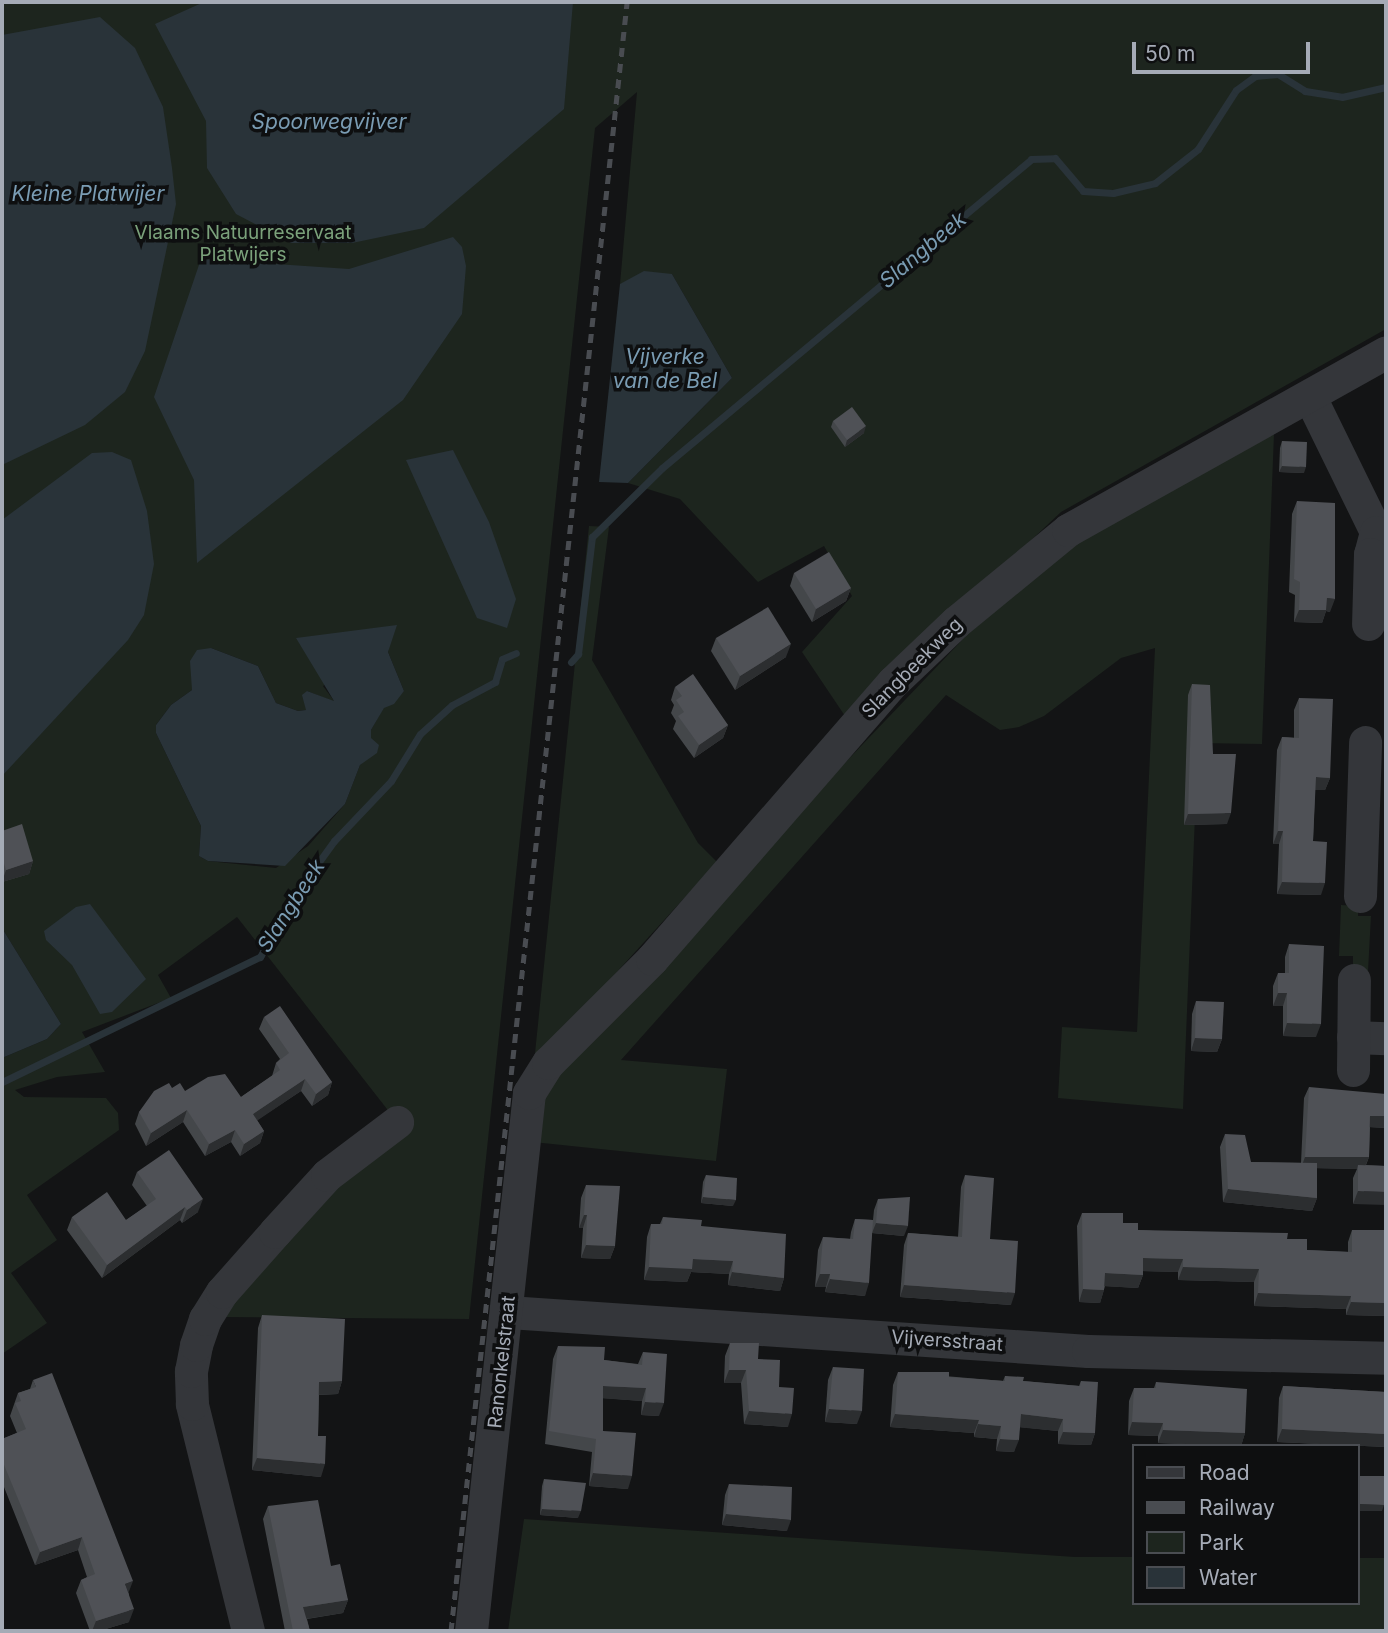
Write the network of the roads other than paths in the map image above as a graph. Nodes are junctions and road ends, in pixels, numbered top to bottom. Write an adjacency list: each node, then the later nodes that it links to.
1 (1386, 352): 2 (street, Slangbeekweg)
2 (1310, 397): 3 (street); 12 (street, Slangbeekweg)
3 (1381, 532): 4 (street)
4 (1368, 624)
5 (1365, 742): 6 (street)
6 (1375, 783): 7 (street)
7 (1360, 896)
8 (1354, 981): 9 (street)
9 (1353, 1037): 10 (street); 11 (street)
10 (1386, 1038)
11 (1353, 1070)
12 (529, 1093): 14 (street, Ranonkelstraat)
13 (397, 1122): 16 (street)
14 (508, 1312): 15 (street, Vijversstraat); 17 (street, Ranonkelstraat)
15 (1386, 1358)
16 (248, 1631)
17 (471, 1631)

